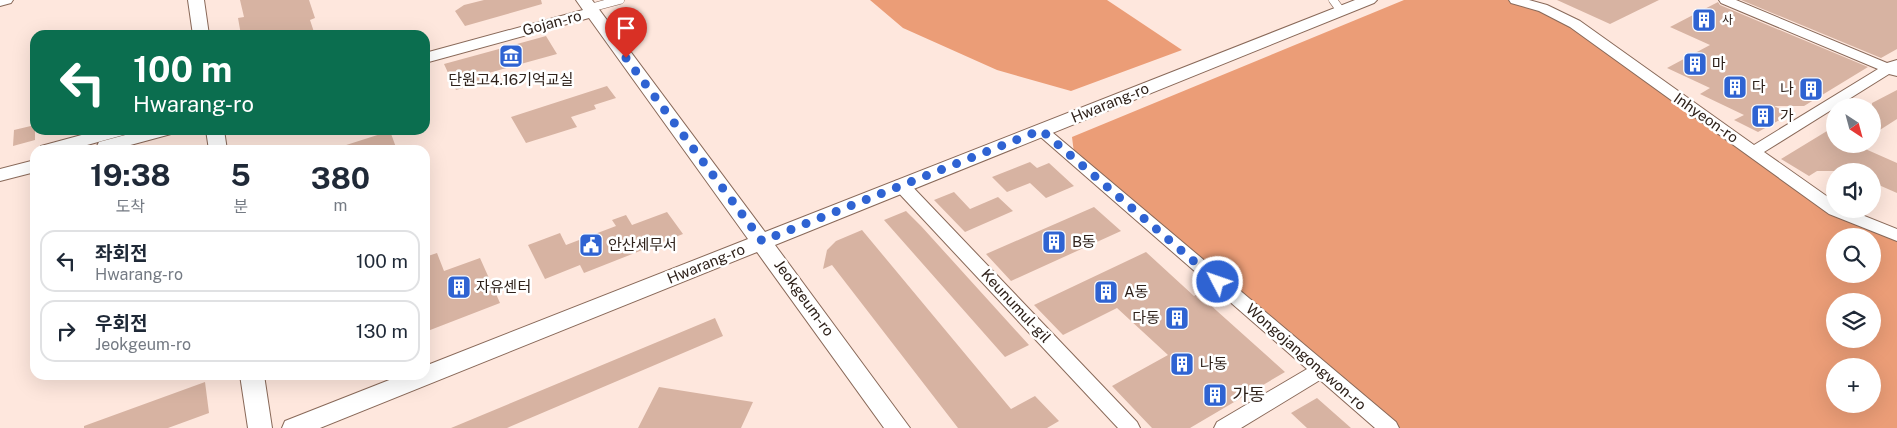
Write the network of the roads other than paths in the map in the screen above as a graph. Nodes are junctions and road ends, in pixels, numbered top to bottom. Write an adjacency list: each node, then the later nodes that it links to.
1 (7, 0): 7 (street)
2 (196, 0): 10 (street)
3 (620, 0): 8 (lane)
4 (1369, 0): 9 (street, Hwarang-ro)
5 (1515, 0): 19 (street, Inhyeon-ro)
6 (1725, 0): 13 (street)
7 (0, 2)
8 (588, 6): 11 (street, Gojan-ro); 12 (street, Gojan-ro); 26 (street, Jeokgeum-ro)
9 (1337, 6): 14 (street, Hwarang-ro)
10 (200, 30)
11 (430, 46)
12 (430, 56)
13 (1894, 67): 19 (street)
14 (1041, 130): 24 (street, Hwarang-ro); 27 (street, Wongojangongwon-ro)
15 (104, 135): 17 (street)
16 (147, 135): 18 (street)
17 (66, 145)
18 (110, 145)
19 (1754, 152): 25 (street, Inhyeon-ro)
20 (30, 155): 21 (street)
21 (0, 163)
22 (30, 167): 23 (street)
23 (0, 175)
24 (902, 185): 26 (street, Hwarang-ro); 34 (street, Keunumul-gil)
25 (1897, 235)
26 (762, 241): 28 (street, Hwarang-ro); 33 (street, Jeokgeum-ro)
27 (1321, 370): 35 (street); 36 (street, Wongojangongwon-ro)
28 (430, 374)
29 (253, 380): 31 (street)
30 (414, 380): 32 (street, Hwarang-ro)
31 (260, 428)
32 (294, 428)
33 (898, 428)
34 (1130, 428)
35 (1224, 428)
36 (1388, 428)

